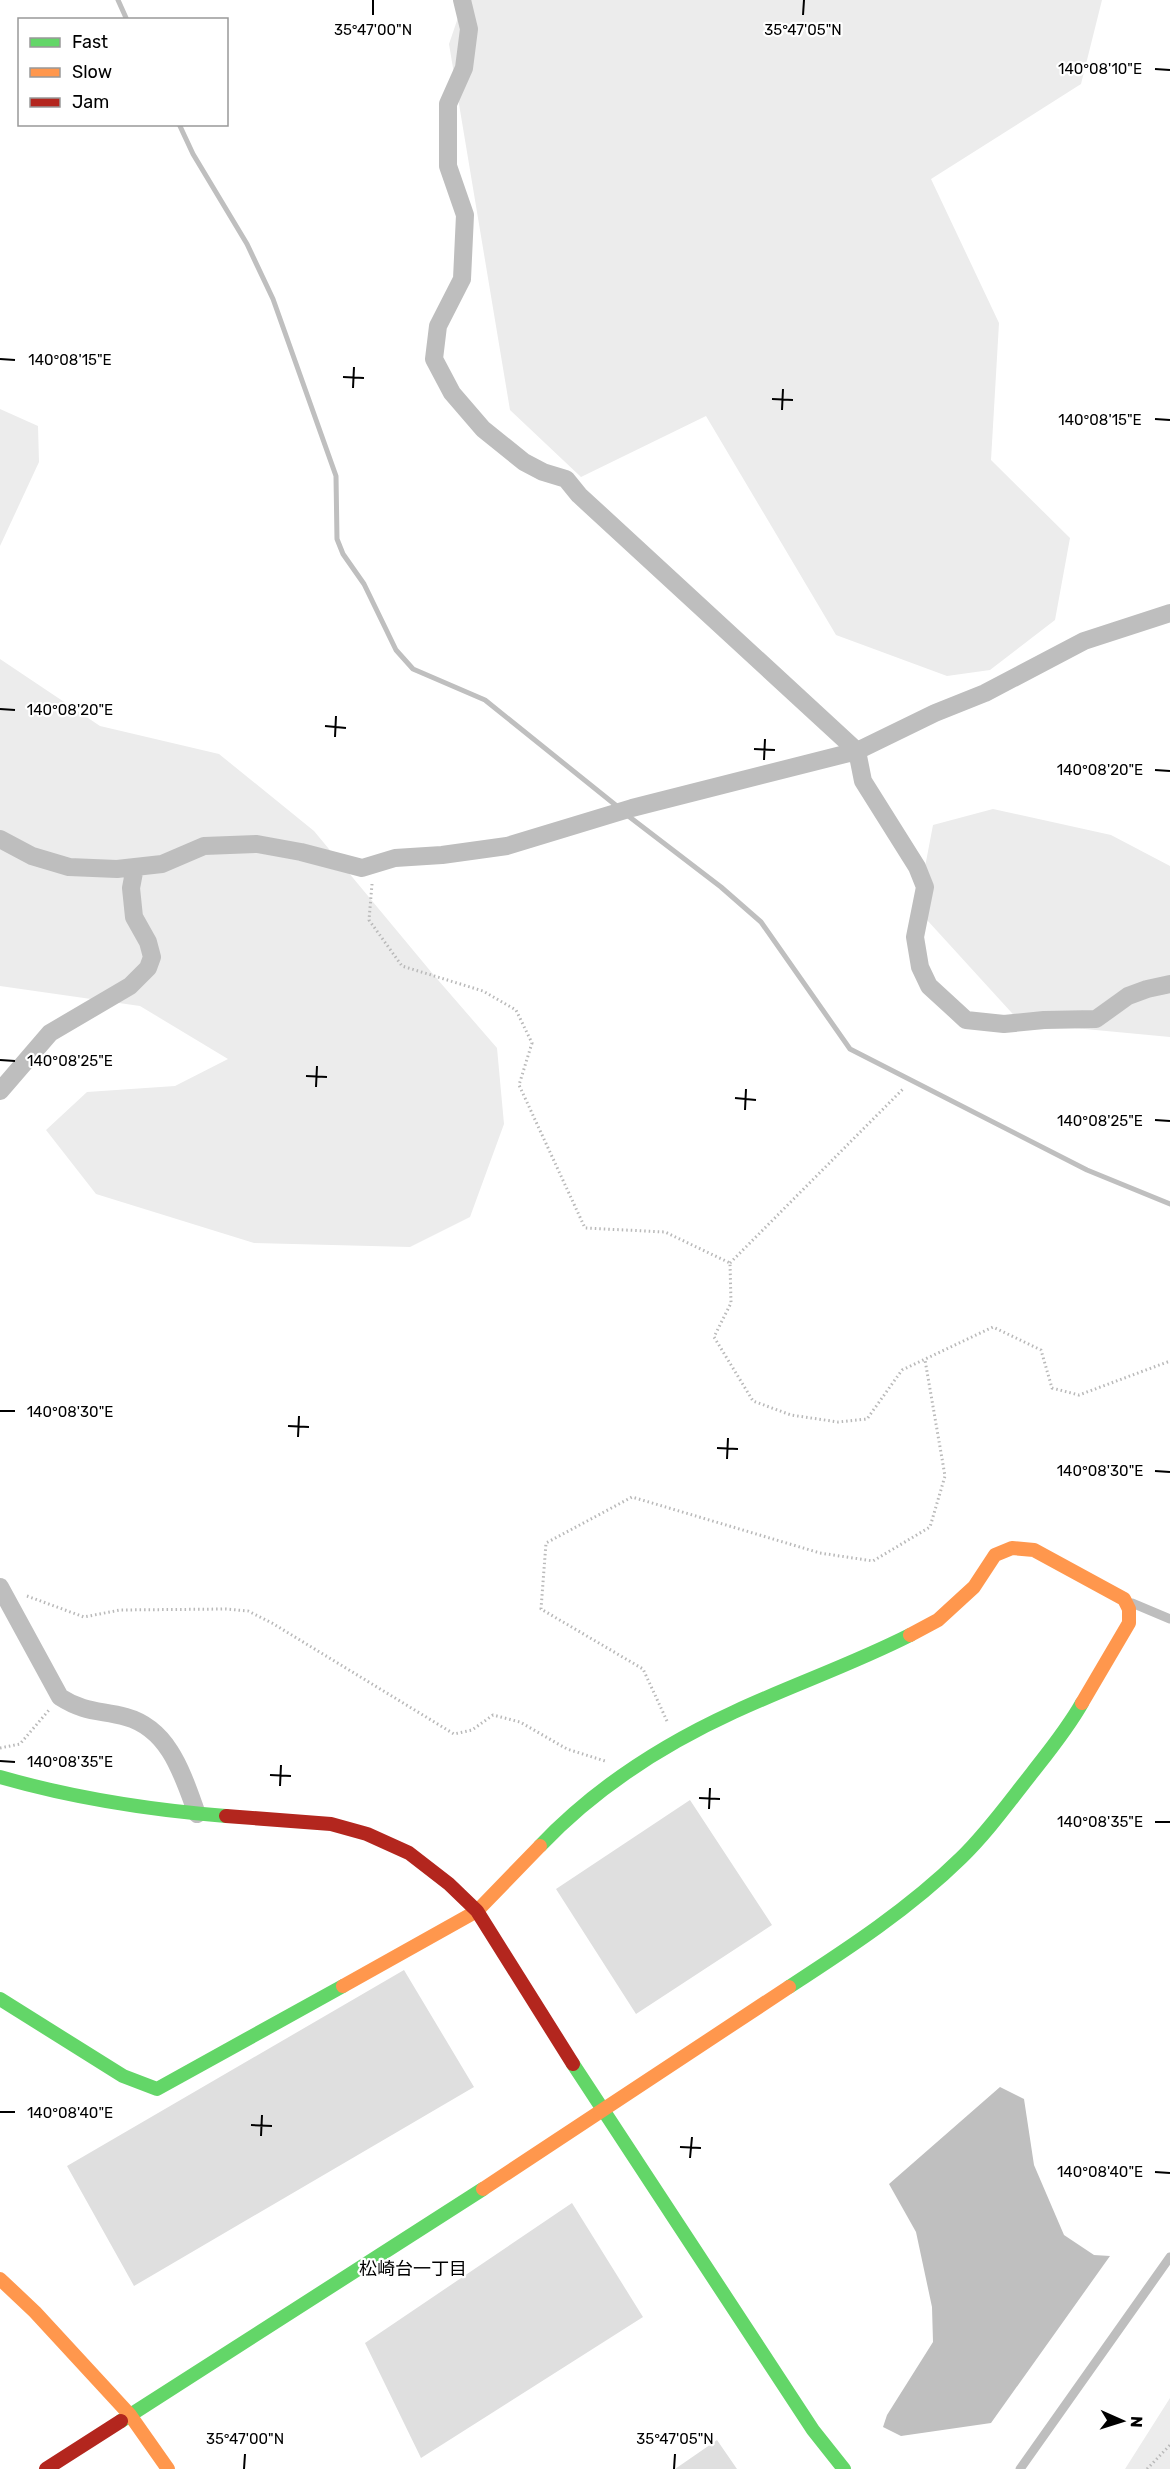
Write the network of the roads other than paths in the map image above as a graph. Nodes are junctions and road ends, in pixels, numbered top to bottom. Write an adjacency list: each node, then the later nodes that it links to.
1 (462, 0): 3 (street)
2 (1170, 613): 3 (street)
3 (857, 751): 5 (street); 6 (street)
4 (0, 839): 5 (street)
5 (135, 867): 7 (street)
6 (1170, 984)
7 (0, 1091)
8 (0, 1587): 12 (street)
9 (1124, 1599): 10 (lane); 13 (street); 15 (street)
10 (1170, 1619)
11 (0, 1777): 12 (street)
12 (197, 1814): 13 (street)
13 (477, 1911): 14 (street); 15 (street)
14 (0, 1999)
15 (602, 2111): 18 (street); 21 (street)
16 (1170, 2257): 22 (lane)
17 (0, 2279): 18 (street)
18 (130, 2415): 19 (street); 20 (street)
19 (46, 2469)
20 (168, 2469)
21 (844, 2469)
22 (1020, 2469)

